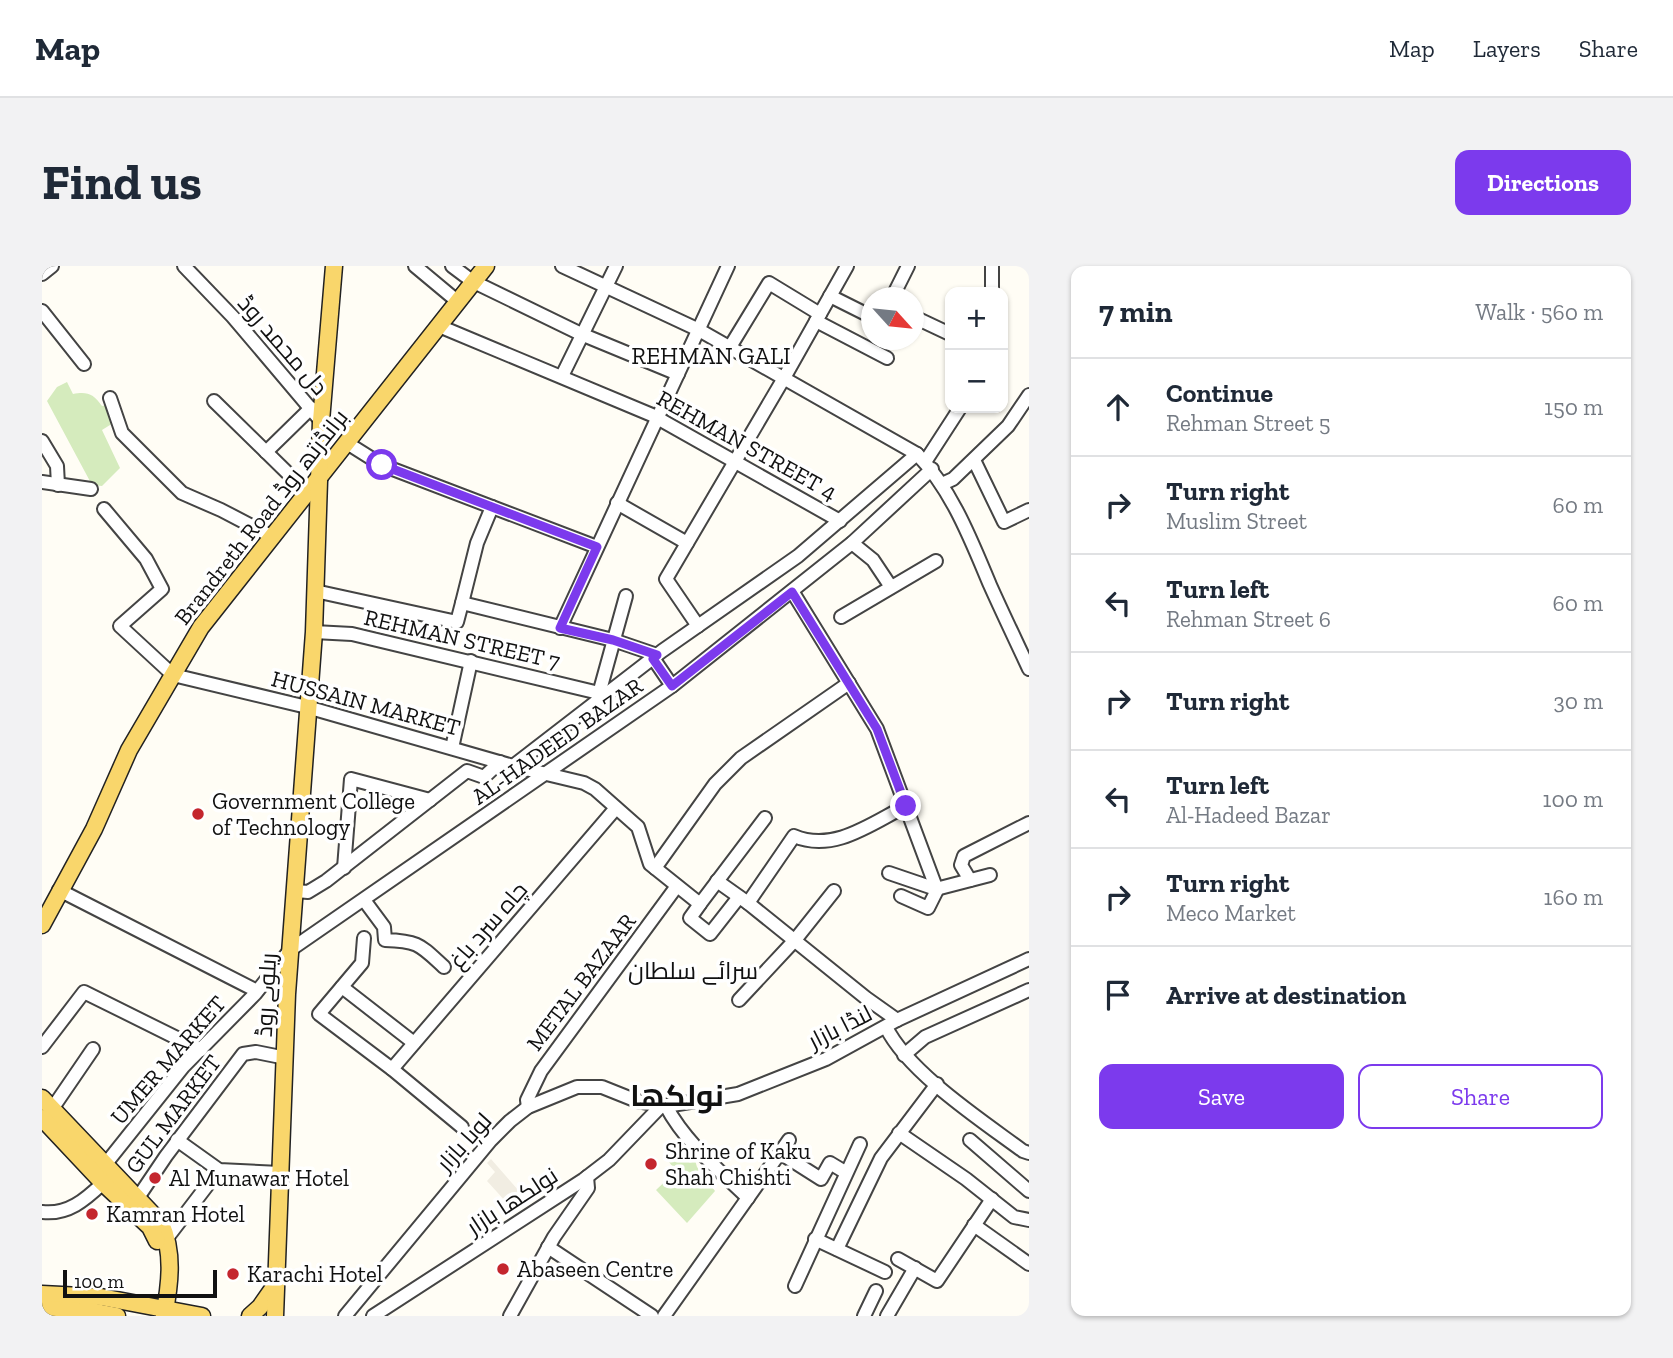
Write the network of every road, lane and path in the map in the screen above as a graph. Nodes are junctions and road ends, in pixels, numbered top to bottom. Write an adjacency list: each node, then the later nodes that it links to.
1 (52, 266): 13 (street)
2 (334, 266): 40 (main road, ریلوے روڈ)
3 (415, 266): 19 (street)
4 (452, 266): 14 (street)
5 (486, 266): 14 (main road, Brandreth Road برانڈرتھ روڈ)
6 (562, 266): 15 (street)
7 (616, 266): 15 (street)
8 (728, 266): 25 (street)
9 (847, 266): 18 (street)
10 (908, 266): 16 (street)
11 (992, 266): 17 (street)
12 (192, 268): 40 (street, دل محمد روڈ)
13 (42, 274)
14 (472, 281): 19 (main road, Brandreth Road برانڈرتھ روڈ); 27 (street)
15 (606, 287): 25 (street); 27 (street)
16 (898, 287)
17 (992, 287)
18 (830, 296): 21 (street); 22 (street)
19 (457, 301): 24 (main road, Brandreth Road برانڈرتھ روڈ)
20 (42, 312): 32 (street)
21 (861, 312)
22 (818, 318): 28 (street); 29 (street); 35 (street)
23 (924, 322): 26 (street)
24 (439, 326): 34 (street, REHMAN STREET 4); 43 (main road, Brandreth Road برانڈرتھ روڈ)
25 (699, 330): 29 (street); 33 (street)
26 (945, 332)
27 (582, 334): 33 (street); 34 (street)
28 (861, 338)
29 (730, 347): 35 (street)
30 (878, 350): 31 (street)
31 (887, 358)
32 (83, 363)
33 (678, 374): 41 (street)
34 (562, 376): 41 (street, REHMAN STREET 4)
35 (785, 378): 46 (street); 47 (street)
36 (1029, 395): 45 (street)
37 (110, 398): 59 (street)
38 (214, 401): 44 (street)
39 (957, 413): 46 (street)
40 (316, 414): 44 (street); 48 (main road, ریلوے روڈ)
41 (657, 418): 47 (street, REHMAN STREET 4); 54 (street)
42 (42, 442): 51 (street)
43 (347, 443): 48 (main road, Brandreth Road برانڈرتھ روڈ); 55 (street)
44 (267, 452): 53 (street)
45 (974, 460): 50 (street); 57 (street)
46 (925, 461): 50 (street); 58 (street); 60 (street, AL-HADEED BAZAR)
47 (735, 462): 58 (street, REHMAN STREET 4); 61 (street)
48 (321, 474): 53 (main road, Brandreth Road برانڈرتھ روڈ); 65 (main road, ریلوے روڈ)
49 (42, 482): 51 (street)
50 (942, 484): 76 (street)
51 (58, 485): 52 (street)
52 (91, 489)
53 (307, 492): 59 (main road, Brandreth Road برانڈرتھ روڈ)
54 (617, 503): 61 (street); 62 (street)
55 (492, 507): 62 (street); 68 (street)
56 (104, 509): 77 (street)
57 (1029, 510)
58 (839, 521): 70 (street)
59 (271, 536): 77 (main road, Brandreth Road برانڈرتھ روڈ)
60 (852, 542): 64 (street); 66 (street, AL-HADEED BAZAR)
61 (687, 543): 70 (street)
62 (597, 547): 71 (street)
63 (936, 561): 64 (street)
64 (891, 587): 69 (street)
65 (315, 591): 68 (street); 72 (main road, ریلوے روڈ)
66 (792, 592): 78 (street); 79 (street, AL-HADEED BAZAR)
67 (626, 596): 73 (street)
68 (462, 603): 71 (street)
69 (841, 617)
70 (698, 626): 74 (street)
71 (560, 628): 73 (street)
72 (314, 632): 75 (street, REHMAN STREET 7); 81 (main road, ریلوے روڈ)
73 (613, 640): 74 (street); 80 (street)
74 (655, 657): 79 (street); 80 (street)
75 (471, 662): 80 (street, REHMAN STREET 7); 82 (street)
76 (1029, 669)
77 (173, 675): 81 (street, HUSSAIN MARKET); 98 (main road, Brandreth Road برانڈرتھ روڈ)
78 (849, 683): 86 (street); 91 (street)
79 (672, 686): 84 (street, AL-HADEED BAZAR)
80 (598, 697): 83 (street)
81 (307, 707): 82 (street, HUSSAIN MARKET); 99 (main road, ریلوے روڈ)
82 (452, 748): 83 (street, HUSSAIN MARKET)
83 (507, 764): 84 (street, HUSSAIN MARKET); 85 (street)
84 (548, 774): 87 (street, HUSSAIN MARKET); 102 (street, AL-HADEED BAZAR)
85 (430, 800): 90 (street); 90 (street)
86 (906, 806): 97 (street); 103 (street)
87 (616, 808): 91 (street, HUSSAIN MARKET); 117 (street, چاہ سرد باغ)
88 (765, 818): 95 (street)
89 (1029, 823): 94 (street)
90 (344, 868): 99 (street)
91 (655, 868): 96 (street)
92 (889, 873): 97 (street)
93 (989, 875): 94 (street)
94 (970, 880): 97 (street)
95 (718, 881): 103 (street); 104 (street)
96 (677, 886): 104 (street); 126 (street, METAL BAZAAR)
97 (936, 889): 101 (street)
98 (60, 890): 105 (main road, Brandreth Road برانڈرتھ روڈ); 113 (street)
99 (296, 891): 108 (main road, ریلوے روڈ)
100 (834, 891): 107 (street)
101 (901, 896)
102 (364, 900): 108 (street, AL-HADEED BAZAR); 110 (street)
103 (743, 900): 104 (street); 107 (street)
104 (700, 904)
105 (42, 925)
106 (364, 938): 111 (street)
107 (795, 940): 114 (street); 115 (street)
108 (290, 950): 113 (street, UMER MARKET); 122 (main road, ریلوے روڈ)
109 (1029, 959): 115 (street, لنڈا بازار)
110 (444, 967)
111 (342, 987): 117 (street); 123 (street)
112 (1029, 990): 121 (street)
113 (257, 991): 120 (street, UMER MARKET)
114 (739, 1000)
115 (897, 1020): 116 (street, لنڈا بازار)
116 (886, 1027): 121 (street); 125 (street, لنڈا بازار)
117 (414, 1043): 123 (street, چاہ سرد باغ)
118 (42, 1047): 120 (street)
119 (93, 1049): 127 (street)
120 (201, 1050): 136 (street, UMER MARKET)
121 (904, 1055): 124 (street)
122 (286, 1058): 130 (street, GUL MARKET); 139 (main road, ریلوے روڈ)
123 (392, 1069): 128 (street)
124 (937, 1084): 129 (street); 135 (street)
125 (664, 1106): 126 (street, لوہا بازار); 140 (street, نولکھا بازار); 143 (street)
126 (528, 1107): 167 (street, لوہا بازار)
127 (46, 1108): 136 (main road); 141 (main road)
128 (462, 1127)
129 (899, 1133): 145 (street); 152 (street)
130 (177, 1140): 137 (street); 144 (street, GUL MARKET)
131 (789, 1140): 134 (street)
132 (970, 1140): 142 (street)
133 (860, 1144): 138 (street)
134 (780, 1153): 138 (street); 143 (street)
135 (1029, 1153)
136 (104, 1166): 144 (main road)
137 (219, 1170): 139 (street); 149 (street)
138 (845, 1172): 150 (street)
139 (280, 1173): 157 (main road, ریلوے روڈ)
140 (587, 1177): 151 (street); 168 (street, نولکھا بازار)
141 (103, 1183): 146 (street); 162 (main road)
142 (1028, 1189)
143 (748, 1198): 171 (street)
144 (136, 1199): 149 (main road)
145 (992, 1199): 147 (street); 148 (street)
146 (42, 1212)
147 (1029, 1220)
148 (974, 1225): 154 (street); 155 (street)
149 (167, 1238): 162 (main road)
150 (815, 1239): 152 (street); 158 (street)
151 (548, 1247): 169 (street); 170 (street)
152 (837, 1249): 156 (street)
153 (898, 1259): 155 (street)
154 (1029, 1264)
155 (915, 1268): 173 (street)
156 (885, 1272)
157 (275, 1284): 165 (main road); 166 (main road, ریلوے روڈ)
158 (795, 1286)
159 (876, 1291): 172 (street)
160 (42, 1294): 162 (main road)
161 (42, 1310): 163 (main road)
162 (161, 1312): 164 (main road)
163 (117, 1316)
164 (202, 1316)
165 (250, 1316)
166 (275, 1316)
167 (345, 1316)
168 (373, 1316)
169 (510, 1316)
170 (652, 1316)
171 (664, 1316)
172 (864, 1316)
173 (887, 1316)

